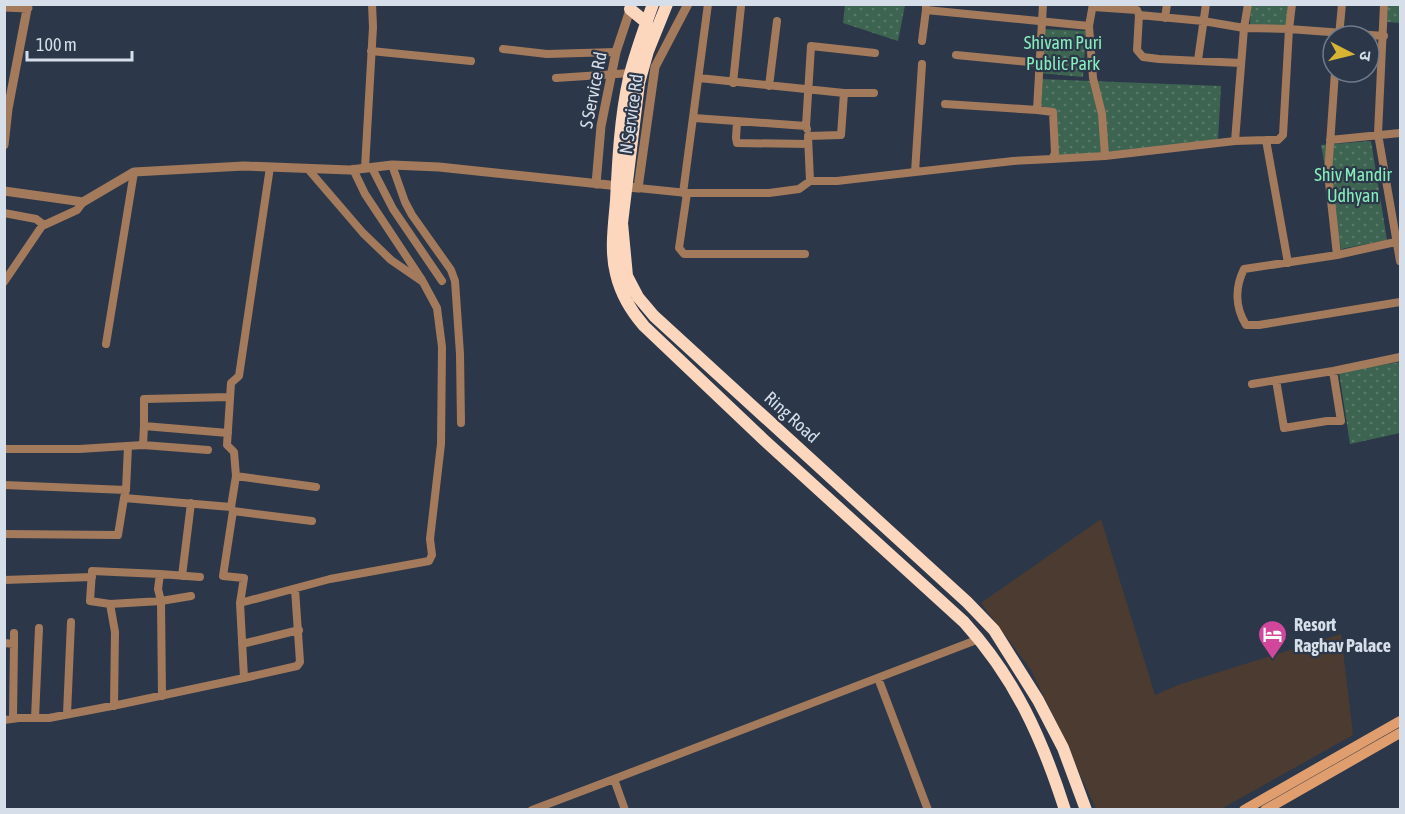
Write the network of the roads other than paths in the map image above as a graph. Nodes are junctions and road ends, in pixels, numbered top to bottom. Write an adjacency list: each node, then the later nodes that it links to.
1 (372, 4): 34 (street)
2 (653, 4): 24 (highway, Ring Road)
3 (667, 4): 76 (highway, Ring Road)
4 (688, 4): 76 (street, N Service Rd)
5 (708, 4): 46 (street)
6 (1042, 4): 22 (street)
7 (1167, 4): 20 (street)
8 (1206, 4): 23 (street)
9 (1248, 4): 27 (street)
10 (1292, 4): 28 (street)
11 (1342, 4): 25 (street)
12 (1384, 4): 31 (street)
13 (28, 6): 16 (street); 64 (street)
14 (741, 6): 47 (street)
15 (1093, 6): 19 (street); 26 (street)
16 (4, 7)
17 (631, 7): 24 (highway); 35 (street, S Service Rd)
18 (926, 7): 22 (street); 32 (street)
19 (1139, 15): 20 (street); 38 (street)
20 (1165, 18): 23 (street)
21 (777, 21): 49 (street)
22 (1041, 21): 26 (street); 40 (street)
23 (1203, 21): 27 (street); 38 (street)
24 (646, 22): 43 (highway, Ring Road)
25 (1340, 24)
26 (1089, 26): 65 (street)
27 (1244, 28): 28 (street); 41 (street)
28 (1288, 29): 29 (street); 61 (street)
29 (1321, 32)
30 (1381, 36): 31 (street)
31 (1384, 36): 59 (street)
32 (922, 41)
33 (503, 49): 35 (street)
34 (372, 51): 39 (street); 69 (street)
35 (616, 52): 44 (street, S Service Rd)
36 (875, 53): 50 (street)
37 (957, 55): 40 (street)
38 (1198, 60): 41 (street)
39 (471, 61)
40 (1039, 63): 54 (street)
41 (1241, 63): 63 (street)
42 (922, 64): 73 (street)
43 (631, 73): 44 (street); 76 (highway, Ring Road)
44 (612, 75): 45 (street); 75 (street, S Service Rd)
45 (556, 78)
46 (699, 78): 47 (street); 55 (street)
47 (733, 83): 49 (street)
48 (1334, 84): 62 (street)
49 (769, 86): 50 (street)
50 (808, 90): 51 (street); 57 (street)
51 (844, 93): 52 (street); 60 (street)
52 (874, 93)
53 (945, 104): 54 (street)
54 (1037, 110): 66 (street)
55 (694, 118): 56 (street); 78 (street)
56 (737, 122): 57 (street); 60 (street)
57 (806, 126): 60 (street)
58 (1401, 133): 59 (street)
59 (1378, 134): 62 (street); 82 (street)
60 (808, 140): 74 (street)
61 (1266, 140): 63 (street); 86 (street)
62 (1330, 140): 84 (street)
63 (1235, 141): 65 (street)
64 (4, 145)
65 (1106, 156): 66 (street)
66 (1052, 159): 73 (street)
67 (392, 165): 69 (street); 75 (street); 97 (street)
68 (270, 167): 70 (street); 72 (street); 96 (street)
69 (369, 168): 71 (street); 87 (street)
70 (308, 169): 71 (street); 89 (street)
71 (352, 169): 89 (street)
72 (134, 172): 79 (street); 91 (street)
73 (915, 172): 74 (street)
74 (810, 181): 78 (street)
75 (596, 184): 76 (street)
76 (627, 187): 78 (street); 126 (highway, Ring Road); 145 (highway, Ring Road)
77 (4, 191): 79 (street)
78 (685, 193): 83 (street)
79 (83, 202): 81 (street)
80 (4, 213): 81 (street)
81 (44, 225): 88 (street)
82 (1398, 241): 84 (street); 85 (street)
83 (805, 254)
84 (1337, 255): 86 (street)
85 (1401, 261)
86 (1288, 263): 90 (street)
87 (442, 281)
88 (4, 282)
89 (423, 282): 117 (street)
90 (1401, 302)
91 (106, 344)
92 (1401, 357): 93 (street)
93 (1333, 371): 94 (street); 94 (street)
94 (1276, 380): 95 (street)
95 (1252, 384)
96 (230, 397): 98 (street); 99 (street)
97 (460, 423)
98 (144, 426): 99 (street); 100 (street)
99 (228, 433): 104 (street)
100 (143, 445): 101 (street); 103 (street)
101 (128, 446): 102 (street); 107 (street)
102 (4, 449)
103 (208, 450)
104 (236, 476): 106 (street); 109 (street)
105 (4, 485): 107 (street)
106 (316, 487)
107 (125, 494): 108 (street); 111 (street)
108 (191, 503): 109 (street); 113 (street)
109 (232, 509): 110 (street); 120 (street)
110 (312, 521)
111 (4, 534)
112 (160, 574): 113 (street); 114 (street); 119 (street)
113 (182, 576): 115 (street)
114 (92, 577): 116 (street); 121 (street)
115 (200, 577)
116 (4, 580)
117 (295, 589): 120 (street); 124 (street)
118 (191, 596): 119 (street)
119 (161, 601): 121 (street); 132 (street)
120 (240, 603): 129 (street)
121 (110, 604): 133 (street)
122 (71, 622): 134 (street)
123 (39, 628): 135 (street)
124 (298, 630): 129 (street); 130 (street)
125 (14, 633): 128 (street)
126 (979, 639): 131 (street); 144 (highway, Ring Road)
127 (4, 644): 128 (street)
128 (14, 644): 136 (street)
129 (242, 644): 130 (street)
130 (244, 678): 132 (street)
131 (878, 678): 139 (street); 143 (street)
132 (162, 696): 133 (street)
133 (114, 706): 134 (street)
134 (67, 714): 135 (street)
135 (35, 718): 136 (street)
136 (9, 719)
137 (1401, 722): 140 (main road)
138 (1401, 733): 140 (main road)
139 (614, 779): 141 (street); 142 (street)
140 (1305, 781): 146 (main road); 147 (main road)
141 (532, 810)
142 (625, 810)
143 (928, 810)
144 (1065, 810)
145 (1086, 810)
146 (1244, 810)
147 (1265, 810)

